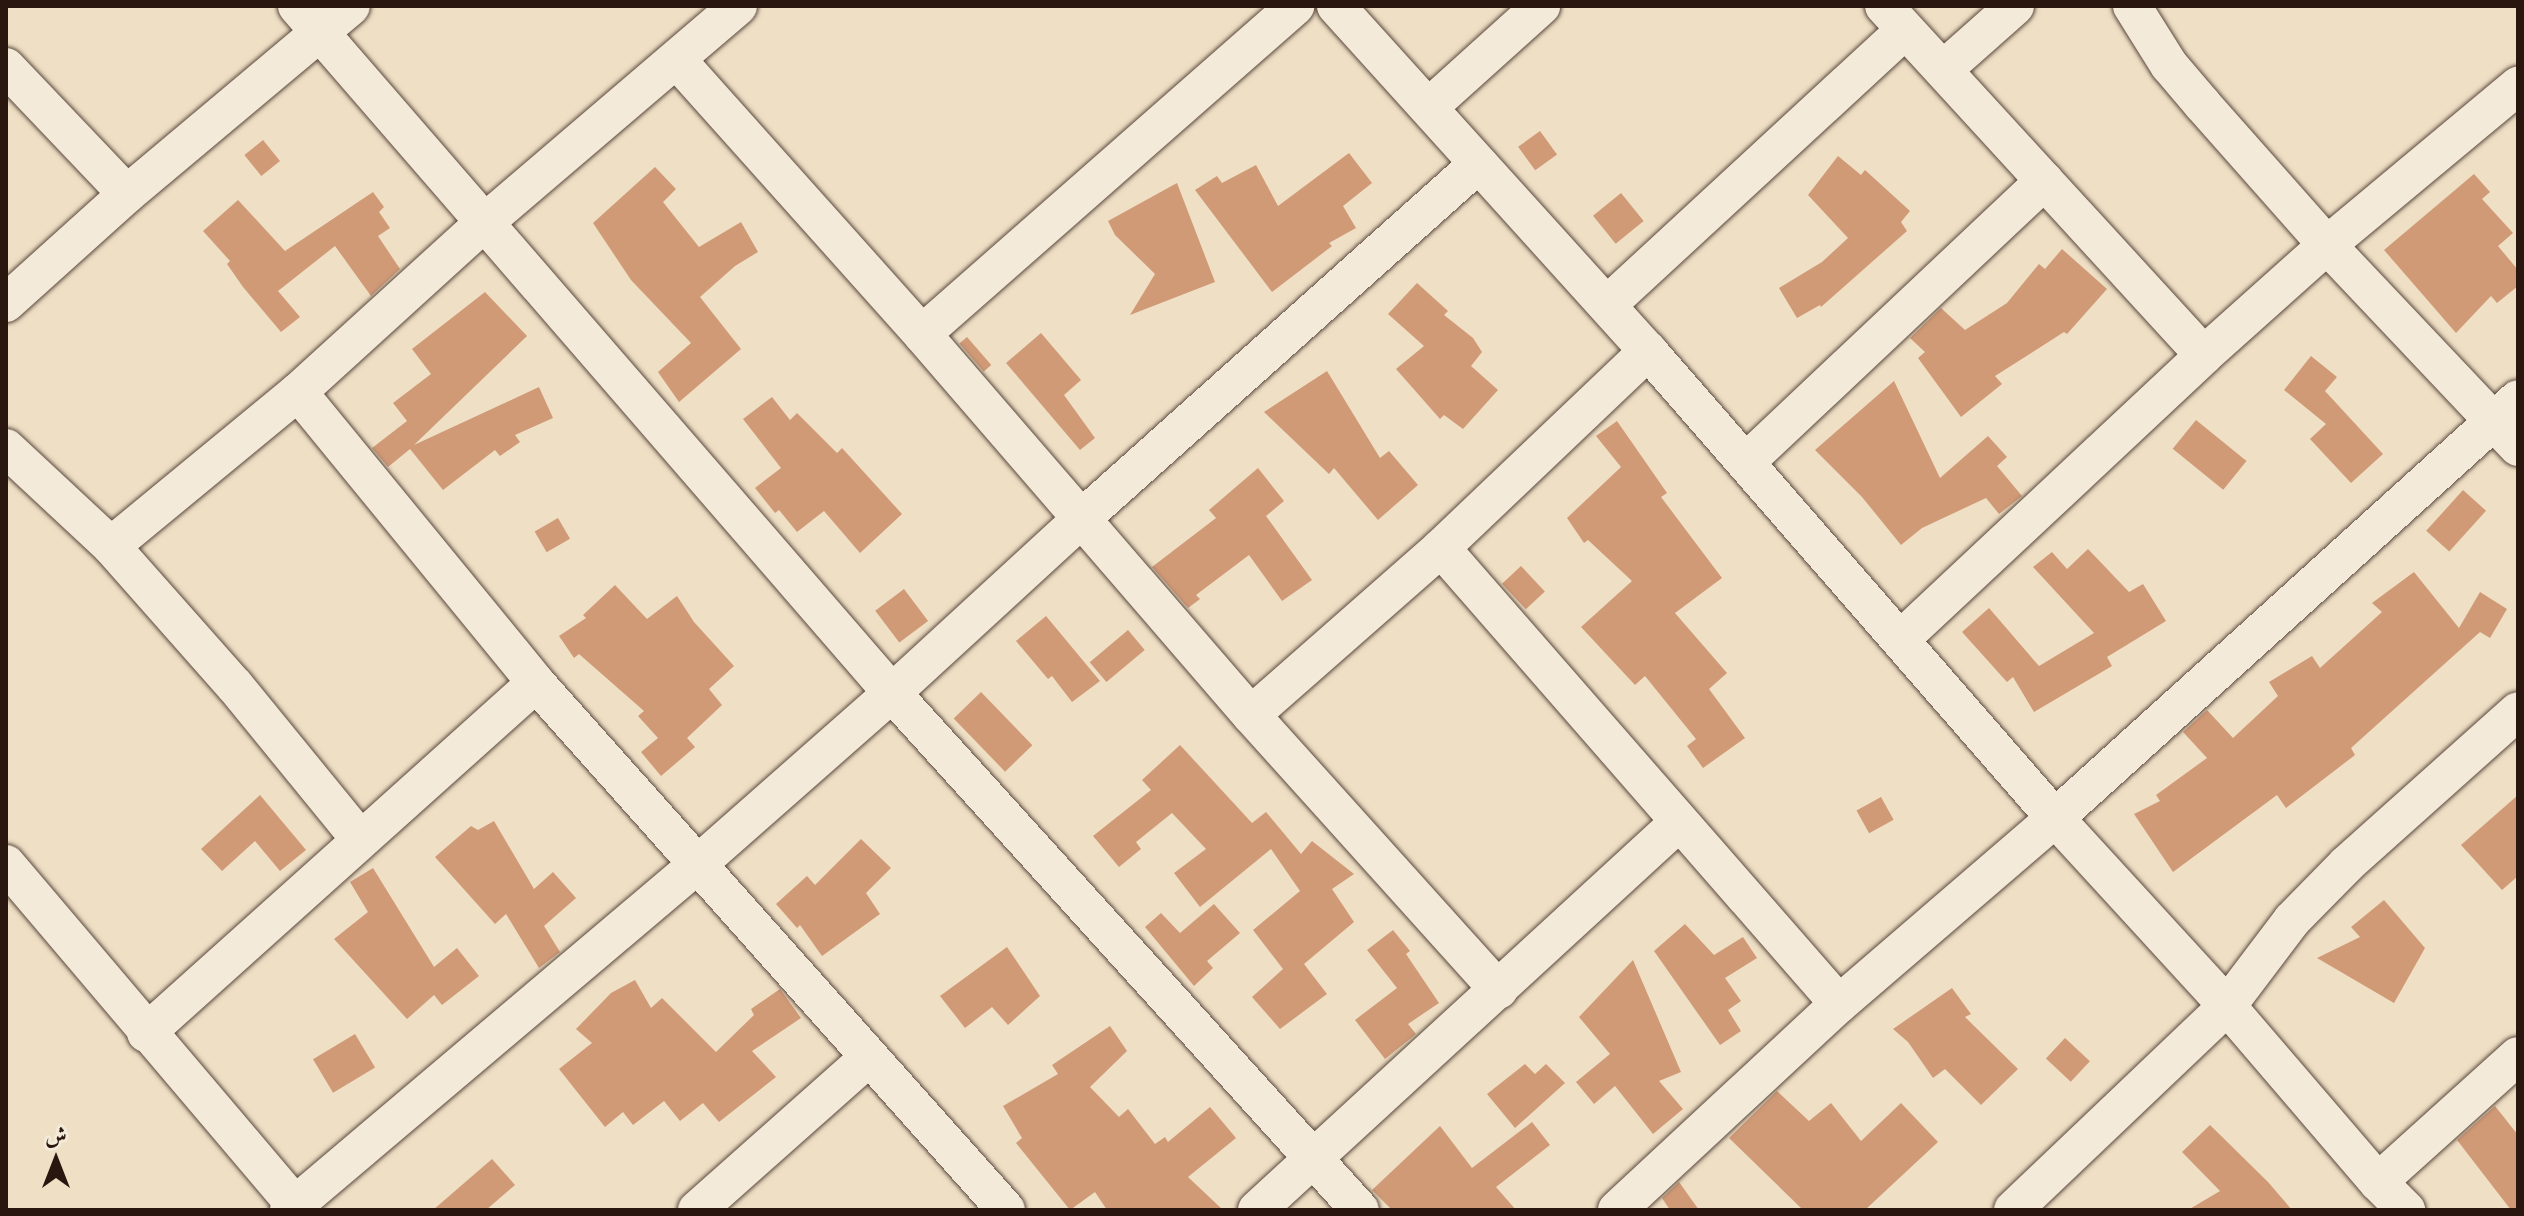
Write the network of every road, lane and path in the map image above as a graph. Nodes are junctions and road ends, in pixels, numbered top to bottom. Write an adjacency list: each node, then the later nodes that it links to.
1 (351, 6): 9 (street)
2 (738, 6): 10 (street)
3 (1295, 6): 22 (street)
4 (1336, 6): 14 (street)
5 (1541, 6): 14 (street)
6 (2015, 6): 12 (street)
7 (2132, 6): 19 (street)
8 (1895, 18): 12 (street); 21 (street)
9 (309, 19): 17 (street); 18 (street)
10 (677, 60): 18 (street); 22 (street)
11 (6, 67): 17 (street)
12 (1944, 69): 16 (street)
13 (2518, 86): 19 (street)
14 (1429, 107): 15 (street)
15 (1478, 164): 21 (street); 29 (street)
16 (2044, 181): 24 (street); 28 (street)
17 (127, 194): 20 (street)
18 (484, 223): 25 (street); 34 (street)
19 (2327, 245): 24 (street); 26 (street)
20 (6, 303)
21 (1607, 305): 23 (street)
22 (922, 334): 29 (street)
23 (1648, 351): 28 (street); 31 (street)
24 (2204, 355): 32 (street)
25 (298, 392): 30 (street); 33 (street)
26 (2510, 422): 37 (street)
27 (6, 448): 30 (street)
28 (1746, 462): 32 (street)
29 (1081, 519): 34 (street); 36 (street)
30 (111, 546): 39 (street)
31 (1441, 548): 36 (street); 38 (street)
32 (1901, 639): 37 (street)
33 (536, 683): 39 (street); 41 (street)
34 (892, 693): 41 (street); 48 (street)
35 (2518, 711): 44 (street)
36 (1251, 715): 42 (street)
37 (2055, 818): 43 (street); 44 (street)
38 (1678, 823): 42 (street); 43 (street)
39 (359, 838): 45 (street)
40 (6, 864): 45 (street)
41 (698, 864): 47 (street); 51 (street)
42 (1499, 990): 48 (street)
43 (1839, 1004): 50 (street)
44 (2227, 1006): 49 (street); 56 (street)
45 (146, 1033): 51 (street)
46 (2518, 1056): 49 (street)
47 (868, 1058): 52 (street); 53 (street)
48 (1315, 1159): 54 (street); 55 (street)
49 (2378, 1182): 57 (street)
50 (1637, 1204)
51 (294, 1208)
52 (697, 1210)
53 (1006, 1210)
54 (1257, 1210)
55 (1360, 1210)
56 (2013, 1210)
57 (2406, 1210)

